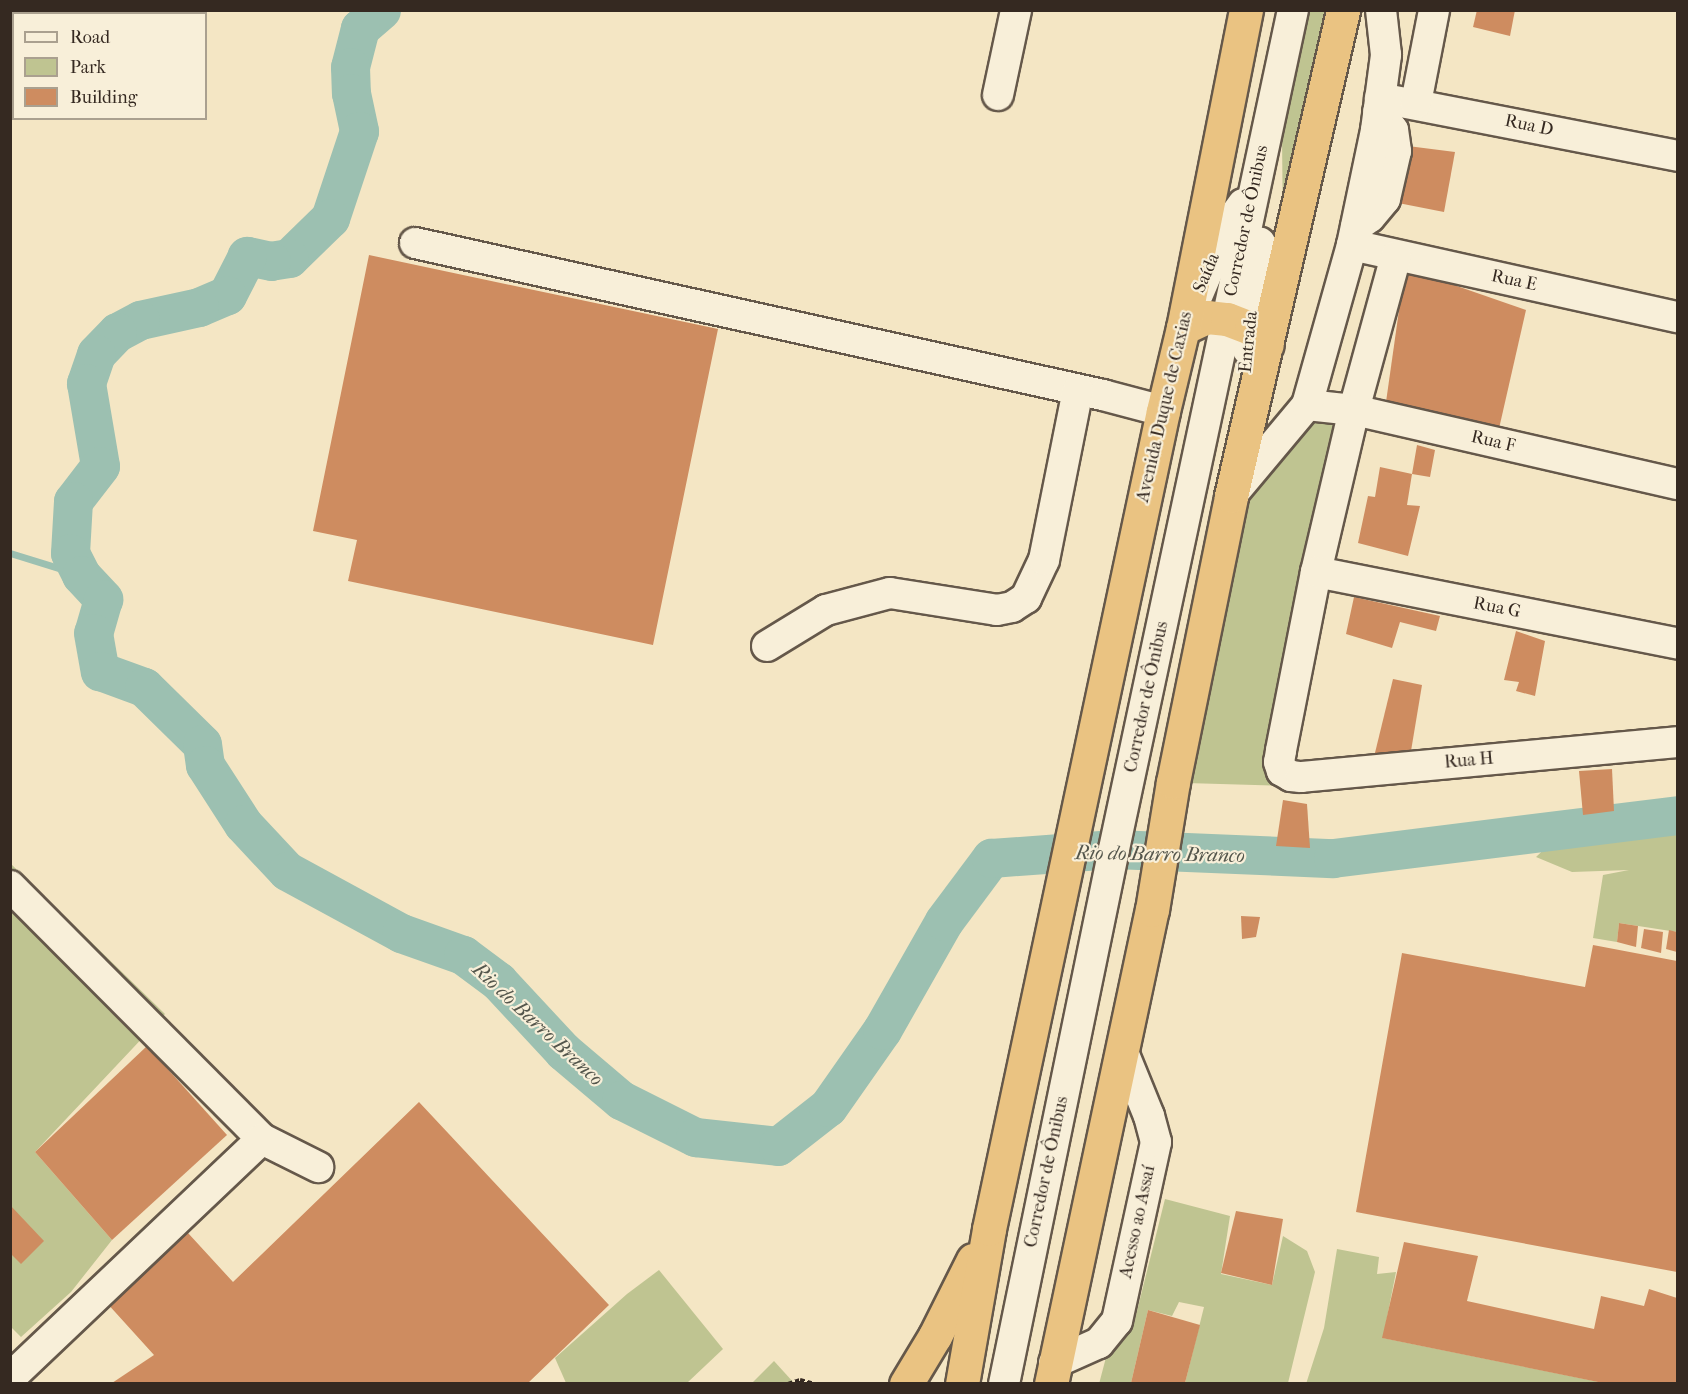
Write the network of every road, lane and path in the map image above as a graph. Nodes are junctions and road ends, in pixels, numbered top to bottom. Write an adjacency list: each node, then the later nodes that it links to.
1 (1016, 10): 7 (street)
2 (1246, 10): 16 (highway, Avenida Duque de Caxias)
3 (1293, 10): 11 (street, Corredor de Ônibus)
4 (1343, 10): 17 (highway)
5 (1381, 10): 9 (street)
6 (1434, 10): 8 (street)
7 (998, 95)
8 (1416, 103): 9 (street, Rua D); 10 (street, Rua D)
9 (1379, 104): 12 (street)
10 (1677, 156)
11 (1254, 189): 16 (street, Saída); 17 (street, Entrada)
12 (1354, 236): 14 (street, Rua E); 19 (street)
13 (415, 243): 18 (street)
14 (1396, 256): 15 (street, Rua E); 20 (street)
15 (1677, 317)
16 (1183, 328): 17 (highway); 21 (highway, Avenida Duque de Caxias)
17 (1248, 331): 23 (highway); 39 (street, Corredor de Ônibus)
18 (1078, 390): 21 (street); 26 (street)
19 (1307, 405): 20 (street, Rua F); 23 (street)
20 (1354, 410): 22 (street, Rua F); 24 (street)
21 (1162, 411): 32 (highway, Avenida Duque de Caxias)
22 (1677, 484)
23 (1232, 496): 29 (highway)
24 (1316, 572): 25 (street, Rua G); 27 (street, Rua H)
25 (1677, 644)
26 (767, 646)
27 (1677, 742)
28 (10, 886): 30 (street)
29 (1123, 1052): 33 (highway); 33 (street, Acesso ao Assaí)
30 (262, 1139): 31 (street); 34 (street)
31 (318, 1167)
32 (989, 1229): 37 (highway); 38 (highway)
33 (1052, 1373)
34 (10, 1378)
35 (788, 1383): 36 (path)
36 (815, 1383)
37 (906, 1383)
38 (962, 1383)
39 (1004, 1383)

